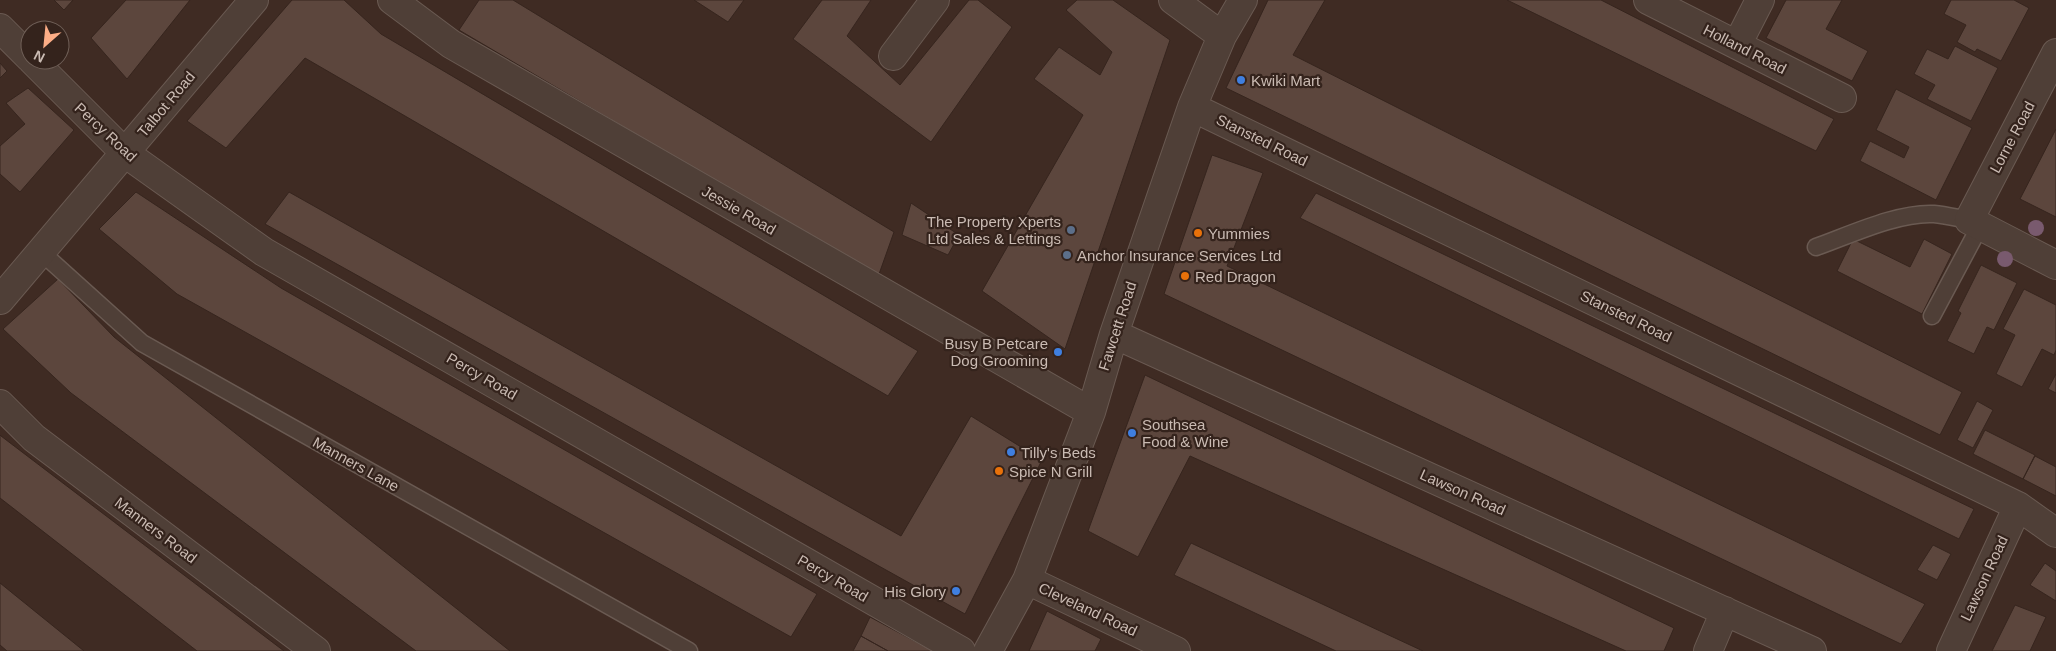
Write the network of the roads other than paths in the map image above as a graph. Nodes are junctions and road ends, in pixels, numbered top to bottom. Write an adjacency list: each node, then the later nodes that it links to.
1 (254, 0): 17 (street, Talbot Road)
2 (392, 0): 26 (street, Jessie Road)
3 (935, 0): 13 (street)
4 (1173, 0): 9 (street)
5 (1243, 0): 9 (street, Fawcett Road)
6 (1648, 0): 10 (street, Holland Road)
7 (1760, 0): 10 (street)
8 (0, 28): 11 (street, Percy Road)
9 (1222, 36): 16 (street, Fawcett Road)
10 (1737, 45): 15 (street, Holland Road)
11 (20, 48)
12 (2056, 53): 18 (street, Lorne Road)
13 (893, 56)
14 (42, 70): 17 (street, Percy Road)
15 (1842, 98)
16 (1192, 107): 24 (street, Fawcett Road); 27 (street, Stansted Road)
17 (125, 153): 20 (street, Talbot Road); 33 (street, Percy Road)
18 (1974, 223): 19 (lane); 21 (street); 23 (lane)
19 (1816, 247)
20 (41, 252): 22 (street, Talbot Road); 32 (lane, Manners Lane)
21 (2056, 265)
22 (0, 300)
23 (1932, 316)
24 (1114, 334): 26 (street, Fawcett Road); 30 (street, Lawson Road)
25 (0, 404): 31 (street, Manners Road)
26 (1091, 412): 29 (street, Fawcett Road)
27 (2018, 506): 28 (street, Stansted Road); 38 (street, Lawson Road)
28 (2056, 533)
29 (1027, 580): 34 (street, Fawcett Road); 35 (street, Cleveland Road)
30 (1726, 611): 36 (street); 37 (street, Lawson Road)
31 (316, 651)
32 (689, 651)
33 (962, 651)
34 (988, 651)
35 (1176, 651)
36 (1708, 651)
37 (1812, 651)
38 (1951, 651)

